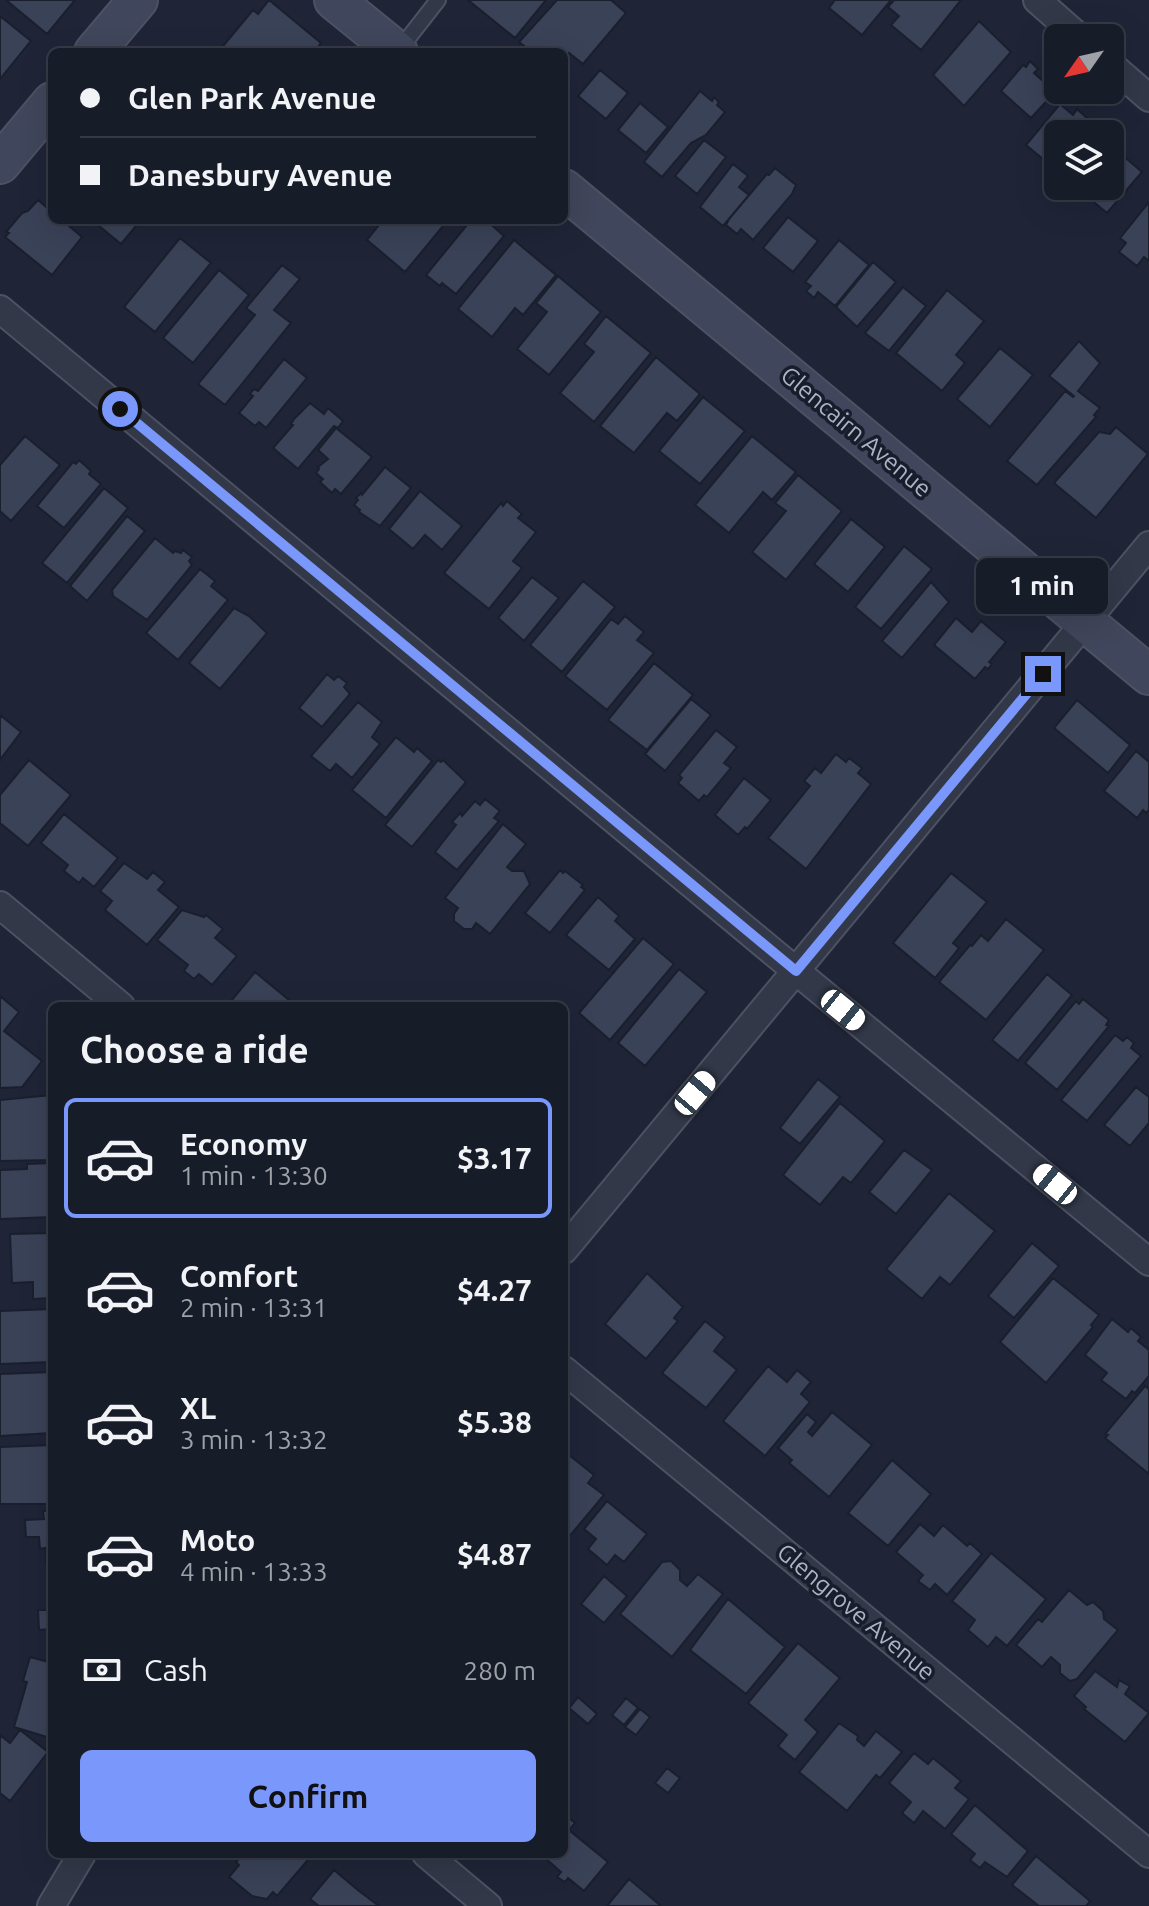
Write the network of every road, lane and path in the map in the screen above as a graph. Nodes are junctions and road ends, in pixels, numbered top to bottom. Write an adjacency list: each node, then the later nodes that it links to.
1 (138, 0): 6 (street)
2 (334, 0): 7 (street)
3 (438, 0): 8 (lane)
4 (1037, 0): 5 (street)
5 (1064, 24)
6 (97, 48)
7 (392, 48)
8 (400, 48)
9 (1124, 76): 10 (street)
10 (1149, 98)
11 (48, 107): 12 (street)
12 (0, 164)
13 (568, 192): 16 (street, Glencairn Avenue)
14 (0, 309): 19 (street)
15 (1149, 545): 16 (street)
16 (1085, 622): 17 (street, Glencairn Avenue); 19 (street)
17 (1149, 675)
18 (0, 905): 20 (street)
19 (796, 971): 21 (street); 22 (street)
20 (116, 1002)
21 (568, 1245)
22 (1149, 1262)
23 (568, 1373): 24 (street, Glengrove Avenue)
24 (1149, 1854)
25 (80, 1858): 27 (street)
26 (431, 1858): 28 (street)
27 (51, 1906)
28 (488, 1906)

